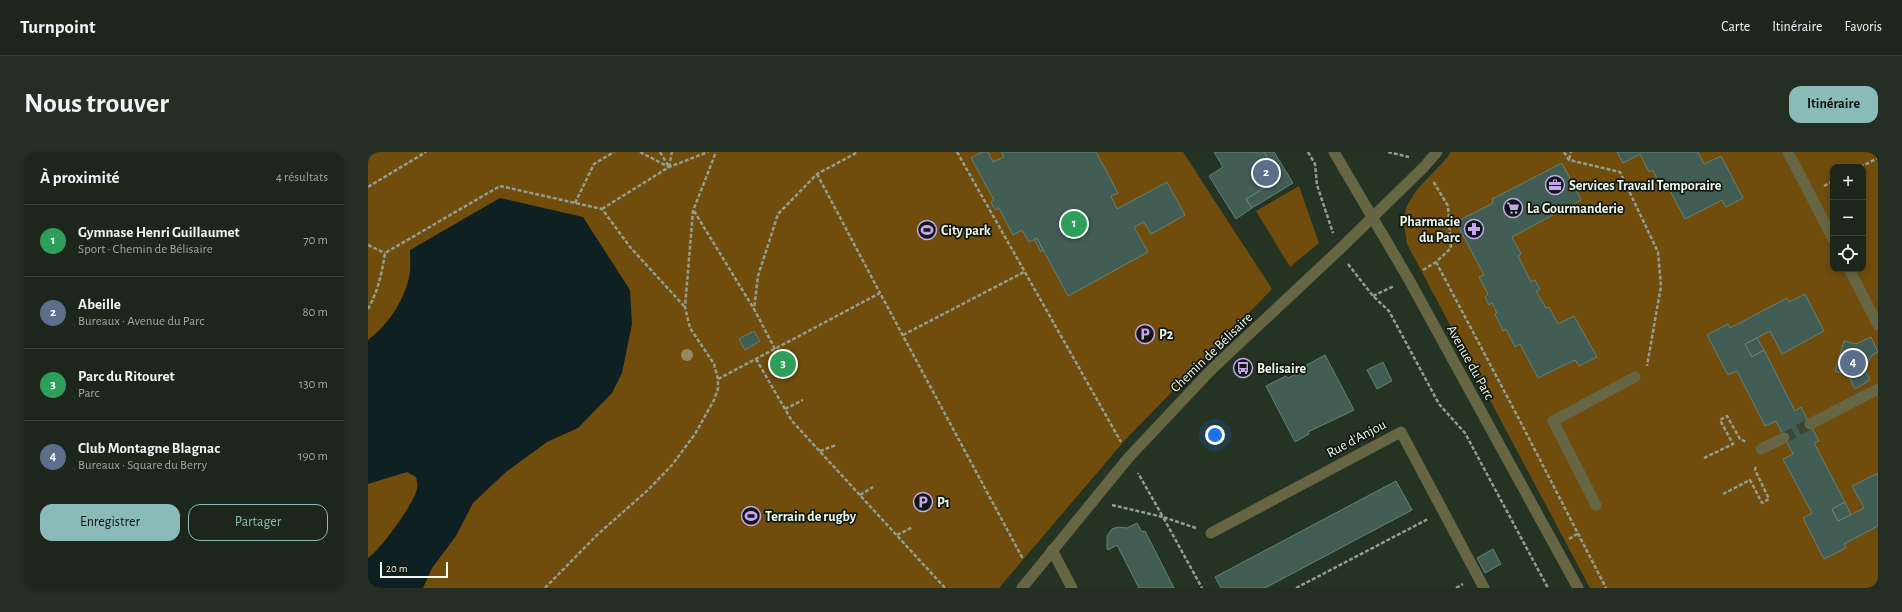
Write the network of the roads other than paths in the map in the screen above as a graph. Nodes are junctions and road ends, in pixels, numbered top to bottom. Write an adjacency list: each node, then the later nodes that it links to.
1 (1334, 152): 4 (street, Avenue du Parc)
2 (1437, 152): 4 (street, Chemin de Bélisaire)
3 (1788, 152): 5 (street)
4 (1372, 216): 15 (street, Chemin de Bélisaire); 19 (street, Avenue du Parc)
5 (1831, 236)
6 (1851, 272): 7 (street)
7 (1878, 325)
8 (1635, 377): 13 (street)
9 (1878, 389): 10 (street)
10 (1810, 424)
11 (1784, 438): 12 (street)
12 (1761, 449)
13 (1596, 505)
14 (1211, 532): 18 (street, Rue d'Anjou)
15 (1052, 550): 16 (street, Chemin de Bélisaire); 17 (street)
16 (1022, 588)
17 (1072, 588)
18 (1484, 588)
19 (1578, 588)

